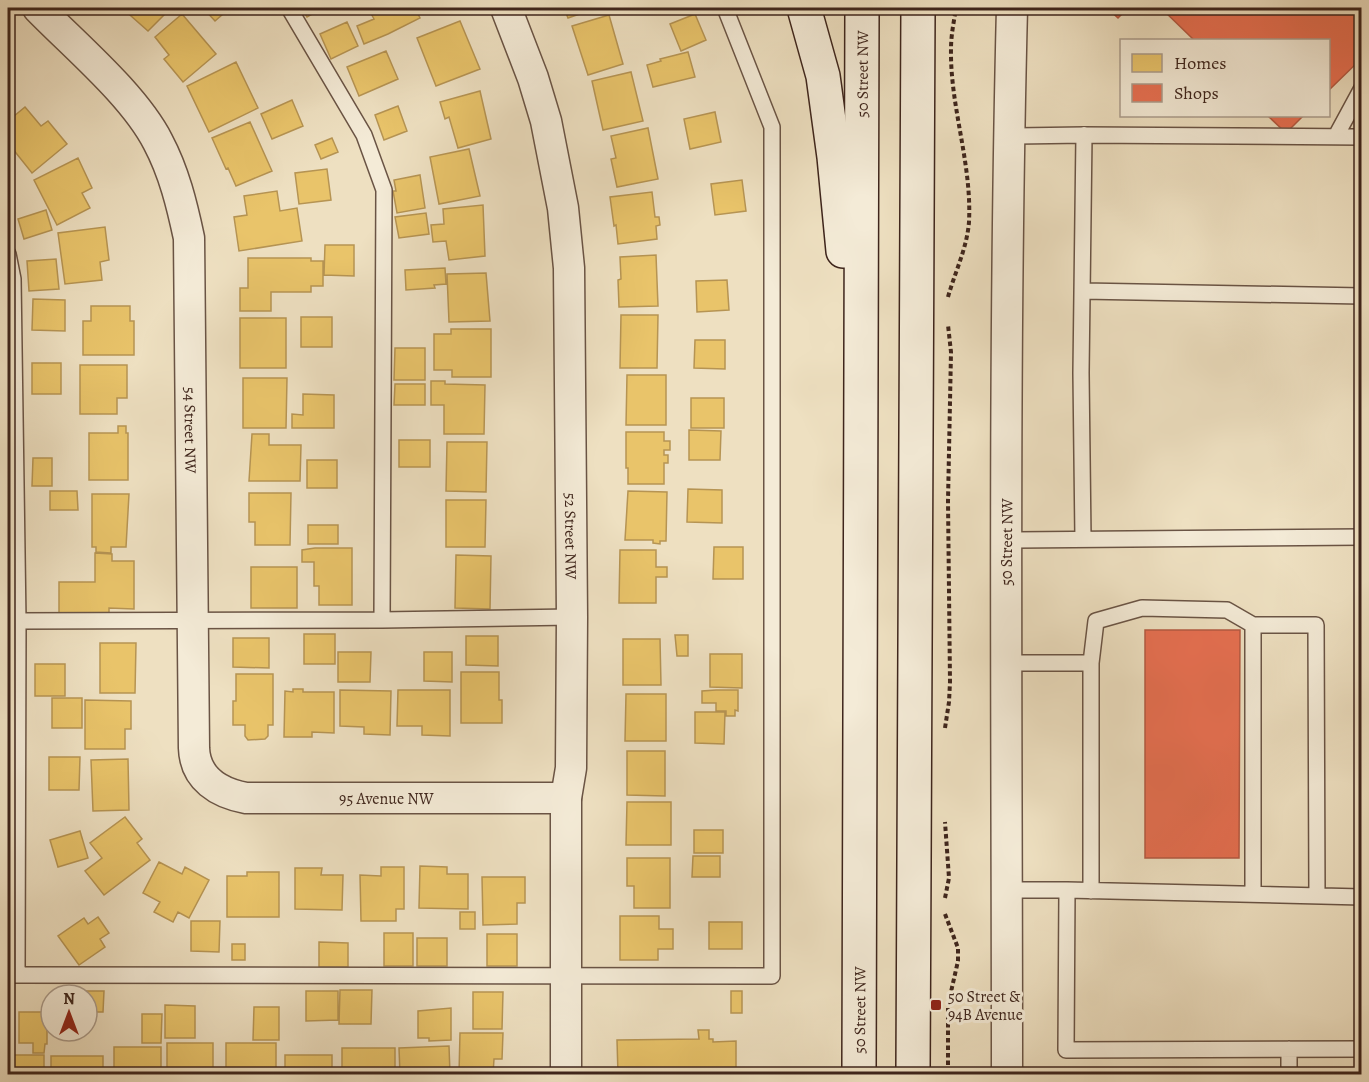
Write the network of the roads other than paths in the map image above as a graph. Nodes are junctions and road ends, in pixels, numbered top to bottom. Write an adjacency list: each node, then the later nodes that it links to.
1 (38, 8): 24 (street, 54 Street NW)
2 (289, 8): 25 (lane)
3 (506, 8): 23 (street, 52 Street NW)
4 (725, 8): 39 (lane)
5 (804, 8): 19 (main road)
6 (862, 8): 19 (main road, 50 Street NW)
7 (911, 8): 10 (main road)
8 (918, 8): 10 (main road)
9 (1012, 8): 13 (street, 50 Street NW)
10 (917, 41): 46 (main road)
11 (1362, 88): 14 (lane)
12 (1084, 135): 13 (lane); 14 (lane); 17 (lane)
13 (1009, 136): 22 (street, 50 Street NW)
14 (1336, 136): 15 (lane)
15 (1362, 137)
16 (8, 254): 26 (lane)
17 (1083, 291): 18 (lane); 21 (lane)
18 (1362, 296)
19 (861, 442): 40 (main road, 50 Street NW)
20 (1362, 537): 21 (lane)
21 (1083, 539): 22 (lane)
22 (1007, 540): 28 (street, 50 Street NW)
23 (572, 617): 25 (lane); 31 (street, 52 Street NW)
24 (193, 620): 25 (lane); 26 (lane); 30 (street, 54 Street NW)
25 (382, 620)
26 (18, 621): 38 (lane)
27 (1253, 625): 29 (lane); 35 (lane); 36 (lane)
28 (1007, 663): 29 (lane); 32 (street, 50 Street NW)
29 (1091, 663): 34 (lane)
30 (209, 783): 31 (street, 95 Avenue NW)
31 (566, 798): 39 (street, 52 Street NW)
32 (1007, 890): 33 (lane); 47 (street, 50 Street NW)
33 (1067, 890): 34 (lane); 41 (lane)
34 (1091, 891): 35 (lane)
35 (1253, 894): 36 (lane)
36 (1317, 896): 37 (lane)
37 (1362, 897)
38 (12, 975): 39 (lane)
39 (566, 975): 43 (street, 52 Street NW)
40 (860, 1011): 44 (main road); 45 (main road, 50 Street NW)
41 (1288, 1048): 42 (lane); 48 (lane)
42 (1362, 1049)
43 (566, 1074)
44 (837, 1074)
45 (859, 1074)
46 (912, 1074)
47 (1007, 1074)
48 (1289, 1074)

